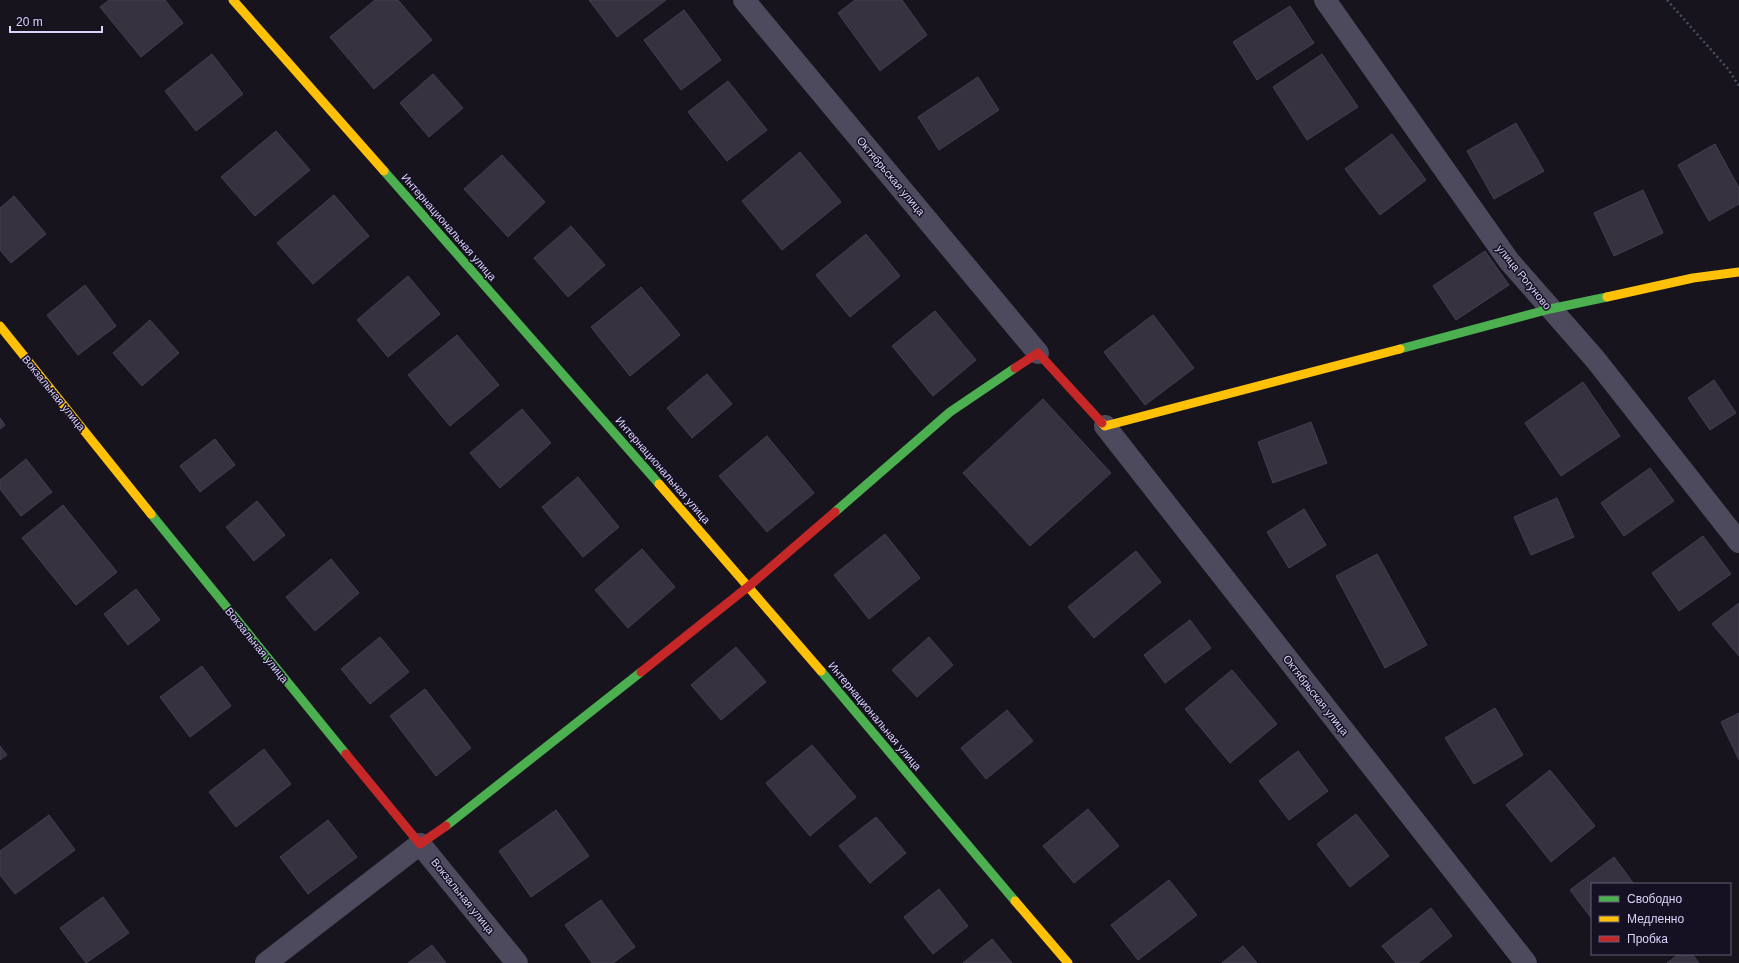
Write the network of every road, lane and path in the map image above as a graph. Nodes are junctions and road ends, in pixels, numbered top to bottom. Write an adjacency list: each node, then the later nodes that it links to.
1 (233, 0): 12 (street, Интернациональная улица)
2 (744, 0): 9 (street, Октябрьская улица)
3 (1325, 0): 7 (street, улица Рогуново)
4 (1667, 0): 5 (path)
5 (1739, 86)
6 (1739, 272): 7 (street)
7 (1550, 308): 10 (street); 11 (street, улица Рогуново)
8 (0, 326): 13 (street, Вокзальная улица)
9 (1038, 353): 10 (street); 12 (street)
10 (1105, 426): 17 (street, Октябрьская улица)
11 (1739, 542)
12 (749, 586): 13 (street); 16 (street, Интернациональная улица)
13 (420, 844): 14 (street); 15 (street, Вокзальная улица)
14 (266, 963)
15 (517, 963)
16 (1068, 963)
17 (1526, 963)

